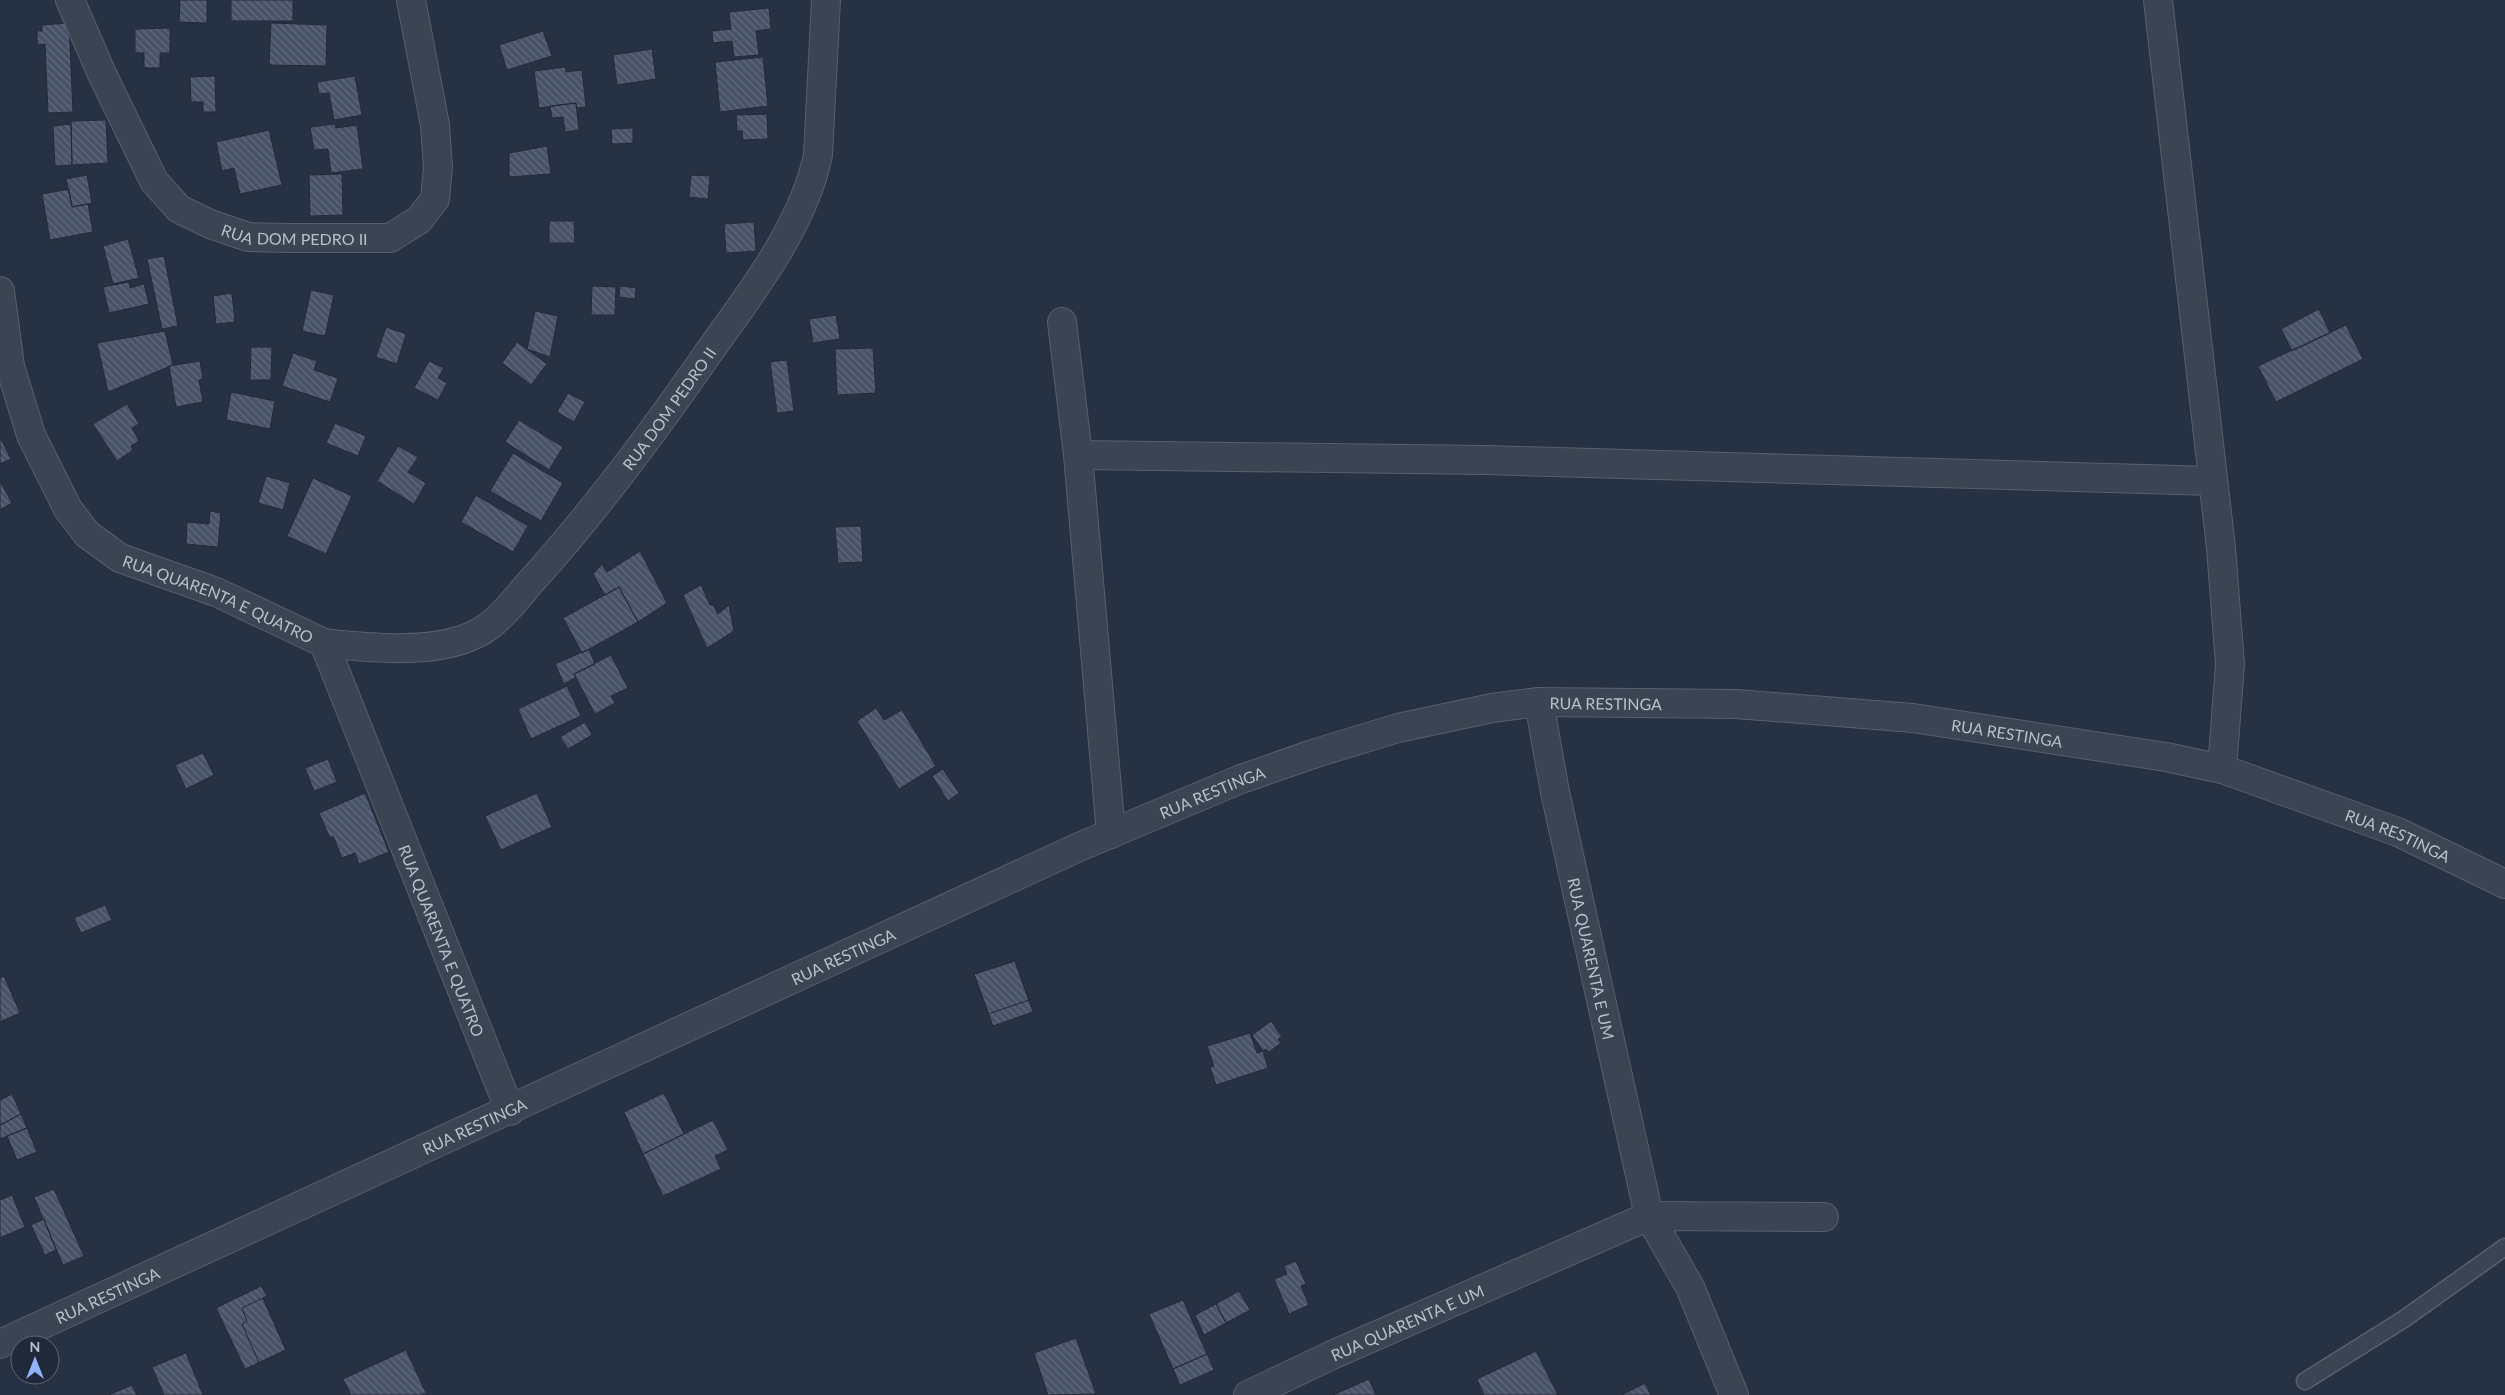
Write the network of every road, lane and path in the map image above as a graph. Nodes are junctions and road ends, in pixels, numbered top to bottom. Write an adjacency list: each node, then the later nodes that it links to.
1 (70, 0): 2 (street, RUA DOM PEDRO II)
2 (411, 0)
3 (826, 0): 9 (street, RUA DOM PEDRO II)
4 (2158, 0): 8 (street)
5 (0, 291): 9 (street, RUA QUARENTA E QUATRO)
6 (1062, 322): 7 (street)
7 (1078, 455): 8 (street); 12 (street)
8 (2213, 481): 11 (street)
9 (324, 643): 14 (street, RUA QUARENTA E QUATRO)
10 (1539, 702): 11 (street, RUA RESTINGA); 12 (street, RUA RESTINGA); 15 (street, RUA QUARENTA E UM)
11 (2222, 769): 13 (street, RUA RESTINGA)
12 (1111, 834): 14 (street, RUA RESTINGA)
13 (2505, 884)
14 (510, 1110): 18 (street, RUA RESTINGA)
15 (1649, 1216): 16 (street, RUA QUARENTA E UM); 20 (street, RUA QUARENTA E UM); 21 (street, RUA QUARENTA E UM)
16 (1824, 1217)
17 (2505, 1247): 19 (lane)
18 (0, 1344)
19 (2305, 1381)
20 (1248, 1395)
21 (1734, 1395)

